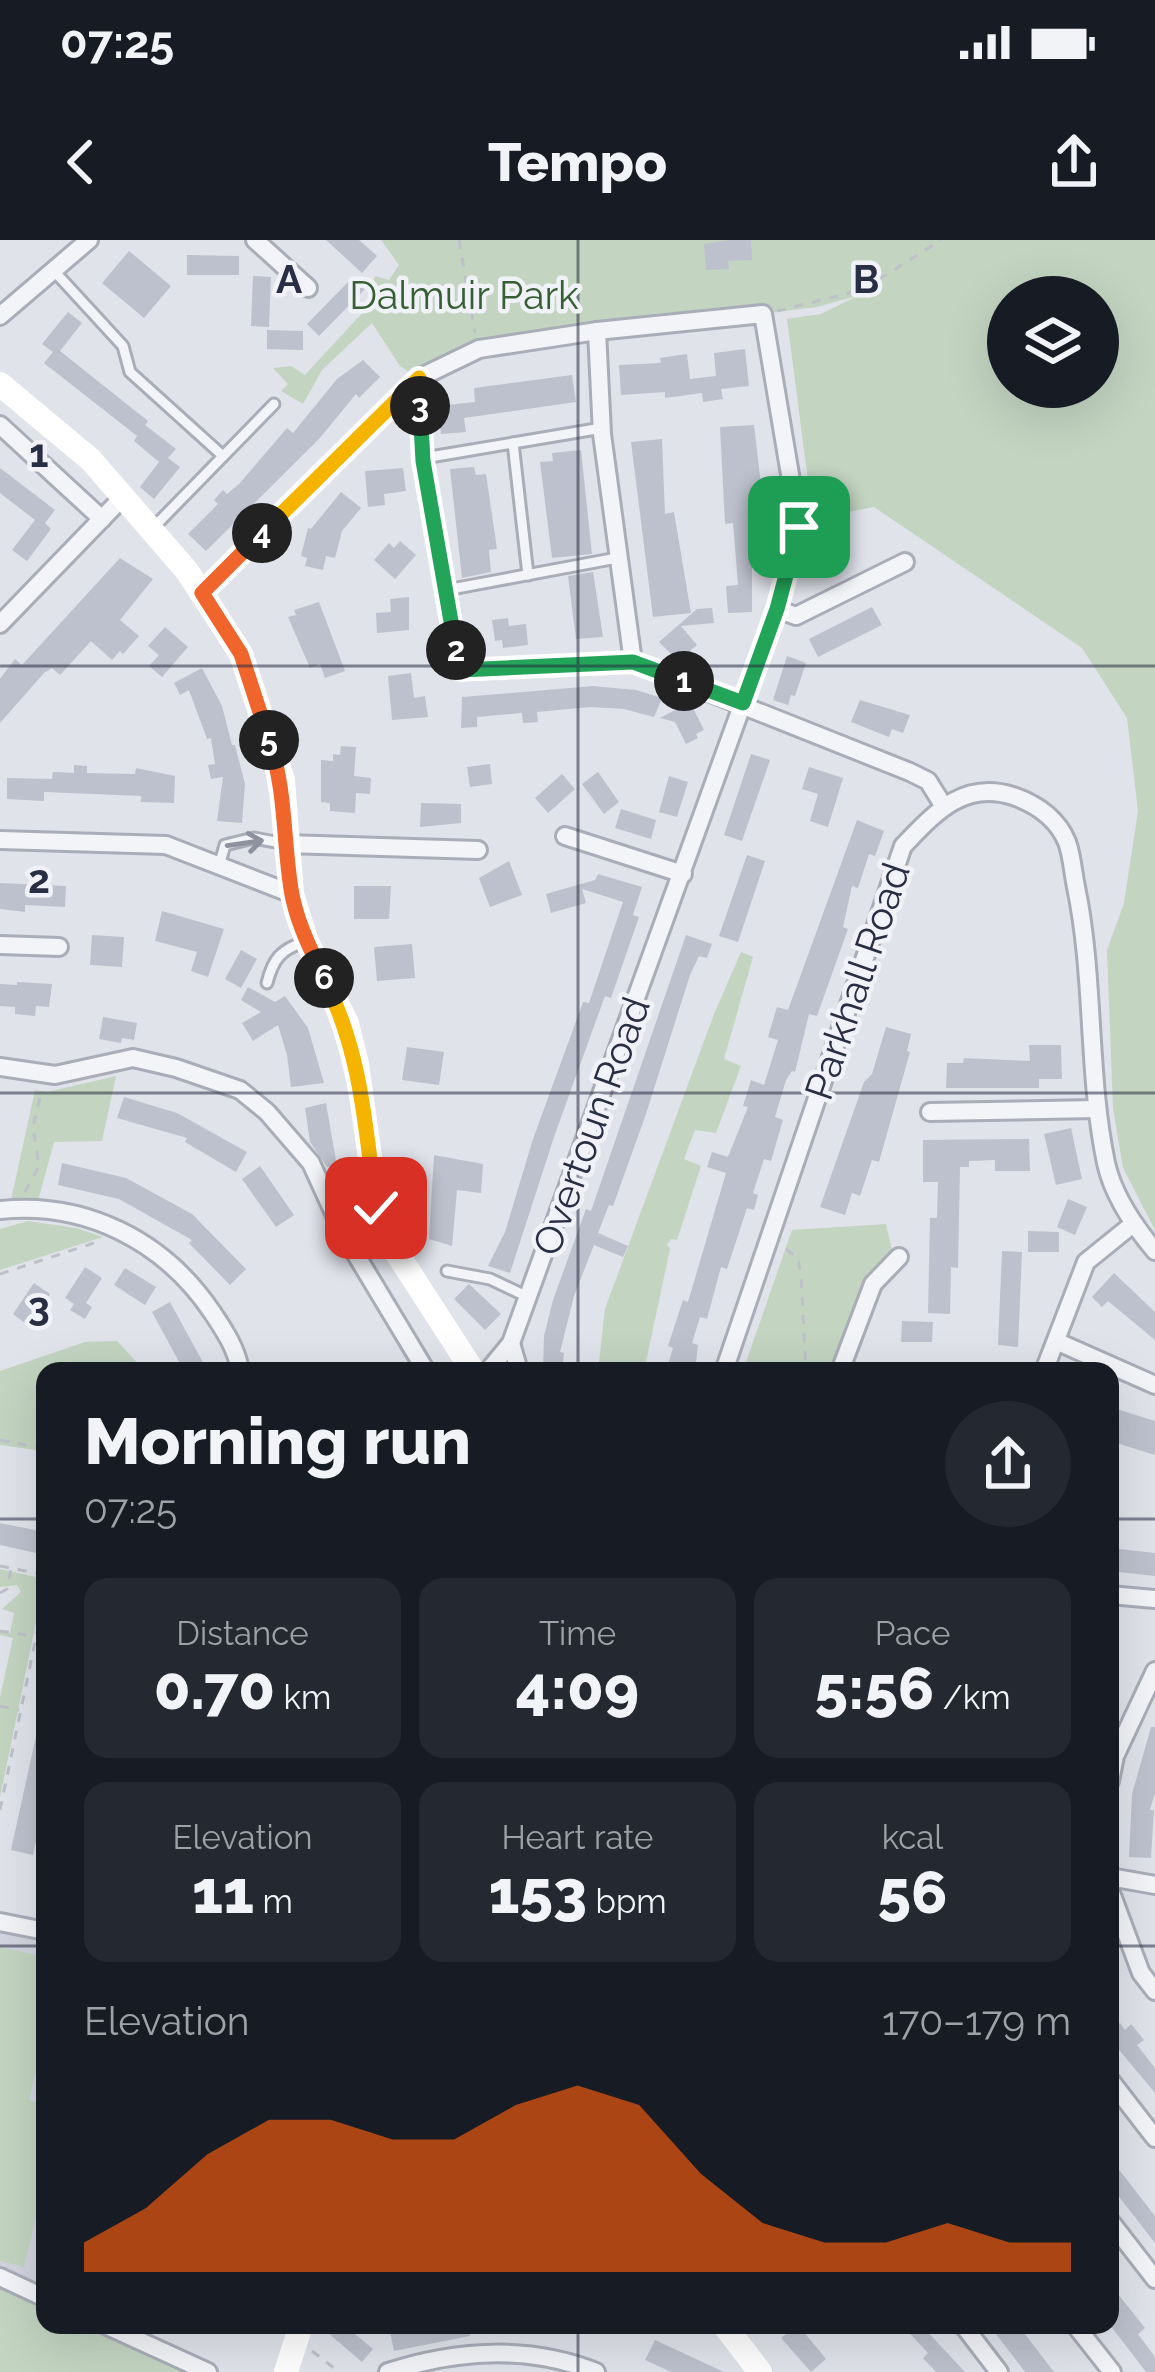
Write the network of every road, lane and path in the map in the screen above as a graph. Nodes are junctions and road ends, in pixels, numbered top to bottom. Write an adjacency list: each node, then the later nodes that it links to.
1 (89, 240): 5 (street)
2 (255, 240): 6 (street)
3 (459, 240): 10 (path)
4 (941, 240): 7 (path)
5 (55, 272): 8 (street); 17 (lane)
6 (308, 287)
7 (763, 314): 9 (street); 27 (street, Overtoun Road)
8 (0, 316)
9 (597, 331): 10 (street); 15 (street)
10 (479, 349): 11 (street)
11 (419, 378): 18 (street); 26 (street)
12 (0, 384): 19 (main road)
13 (274, 404): 17 (lane)
14 (0, 425): 20 (street)
15 (602, 428): 16 (lane); 22 (street)
16 (513, 443): 18 (lane); 24 (lane)
17 (223, 456): 21 (lane)
18 (423, 458): 25 (street)
19 (123, 497): 20 (street); 21 (main road)
20 (102, 519): 28 (street)
21 (152, 530): 26 (main road)
22 (617, 559): 24 (lane); 29 (street)
23 (905, 562): 27 (street)
24 (528, 575): 25 (lane)
25 (444, 590): 29 (street)
26 (202, 593): 34 (main road)
27 (777, 609): 30 (street, Overtoun Road)
28 (0, 624)
29 (633, 662): 30 (street)
30 (743, 703): 31 (street); 37 (street, Overtoun Road)
31 (943, 805): 45 (street); 50 (street, Parkhall Road)
32 (565, 836): 37 (street)
33 (0, 840): 36 (street)
34 (286, 844): 35 (street); 36 (lane, one-way to 34); 38 (main road)
35 (478, 850)
36 (219, 866): 38 (street)
37 (683, 874): 55 (street, Overtoun Road)
38 (292, 894): 39 (main road)
39 (307, 942): 42 (lane); 60 (main road)
40 (0, 945): 41 (street)
41 (59, 947)
42 (267, 983)
43 (0, 1066): 44 (street)
44 (45, 1073): 47 (path); 59 (street)
45 (1096, 1108): 46 (street); 48 (street)
46 (930, 1112)
47 (8, 1209): 49 (street)
48 (1133, 1224): 51 (street); 57 (street)
49 (124, 1233): 54 (path); 58 (street)
50 (768, 1242): 63 (street, Parkhall Road); 64 (path)
51 (1155, 1251)
52 (899, 1257): 65 (street)
53 (447, 1271): 55 (lane)
54 (0, 1274)
55 (528, 1297): 56 (street, Overtoun Road)
56 (512, 1342): 61 (street, Overtoun Road); 62 (street)
57 (1058, 1342): 66 (street); 67 (street)
58 (239, 1362)
59 (421, 1362)
60 (467, 1362)
61 (495, 1362)
62 (517, 1362)
63 (727, 1362)
64 (805, 1362)
65 (843, 1362)
66 (1048, 1362)
67 (1103, 1362)
68 (1119, 1369): 69 (street)
69 (1155, 1385)
70 (0, 1440): 71 (path)
71 (36, 1447)
72 (0, 1566): 73 (path)
73 (11, 1568): 74 (path); 75 (path)
74 (36, 1573)
75 (0, 1593)
76 (1119, 1596): 77 (street)
77 (1155, 1599)
78 (0, 1631): 79 (path)
79 (36, 1637): 82 (path)
80 (1155, 1672): 83 (street)
81 (0, 1706): 82 (path)
82 (21, 1710): 84 (path)
83 (1119, 1746)
84 (3, 1783): 85 (path)
85 (0, 1810)
86 (1119, 1879): 87 (street)
87 (1155, 1885)
88 (1119, 1914): 91 (street)
89 (0, 1922): 90 (street)
90 (36, 1929)
91 (1155, 1991)
92 (1119, 2092): 93 (street)
93 (1155, 2138)
94 (1119, 2233): 96 (street)
95 (0, 2277): 97 (street)
96 (1155, 2279)
97 (36, 2294)
98 (125, 2334): 104 (street)
99 (298, 2334): 105 (main road)
100 (301, 2334): 106 (path)
101 (731, 2334): 109 (main road)
102 (970, 2334): 110 (street)
103 (1082, 2334): 111 (street)
104 (208, 2372)
105 (286, 2372)
106 (340, 2372)
107 (388, 2372): 108 (street)
108 (596, 2372)
109 (760, 2372)
110 (999, 2372)
111 (1112, 2372)

